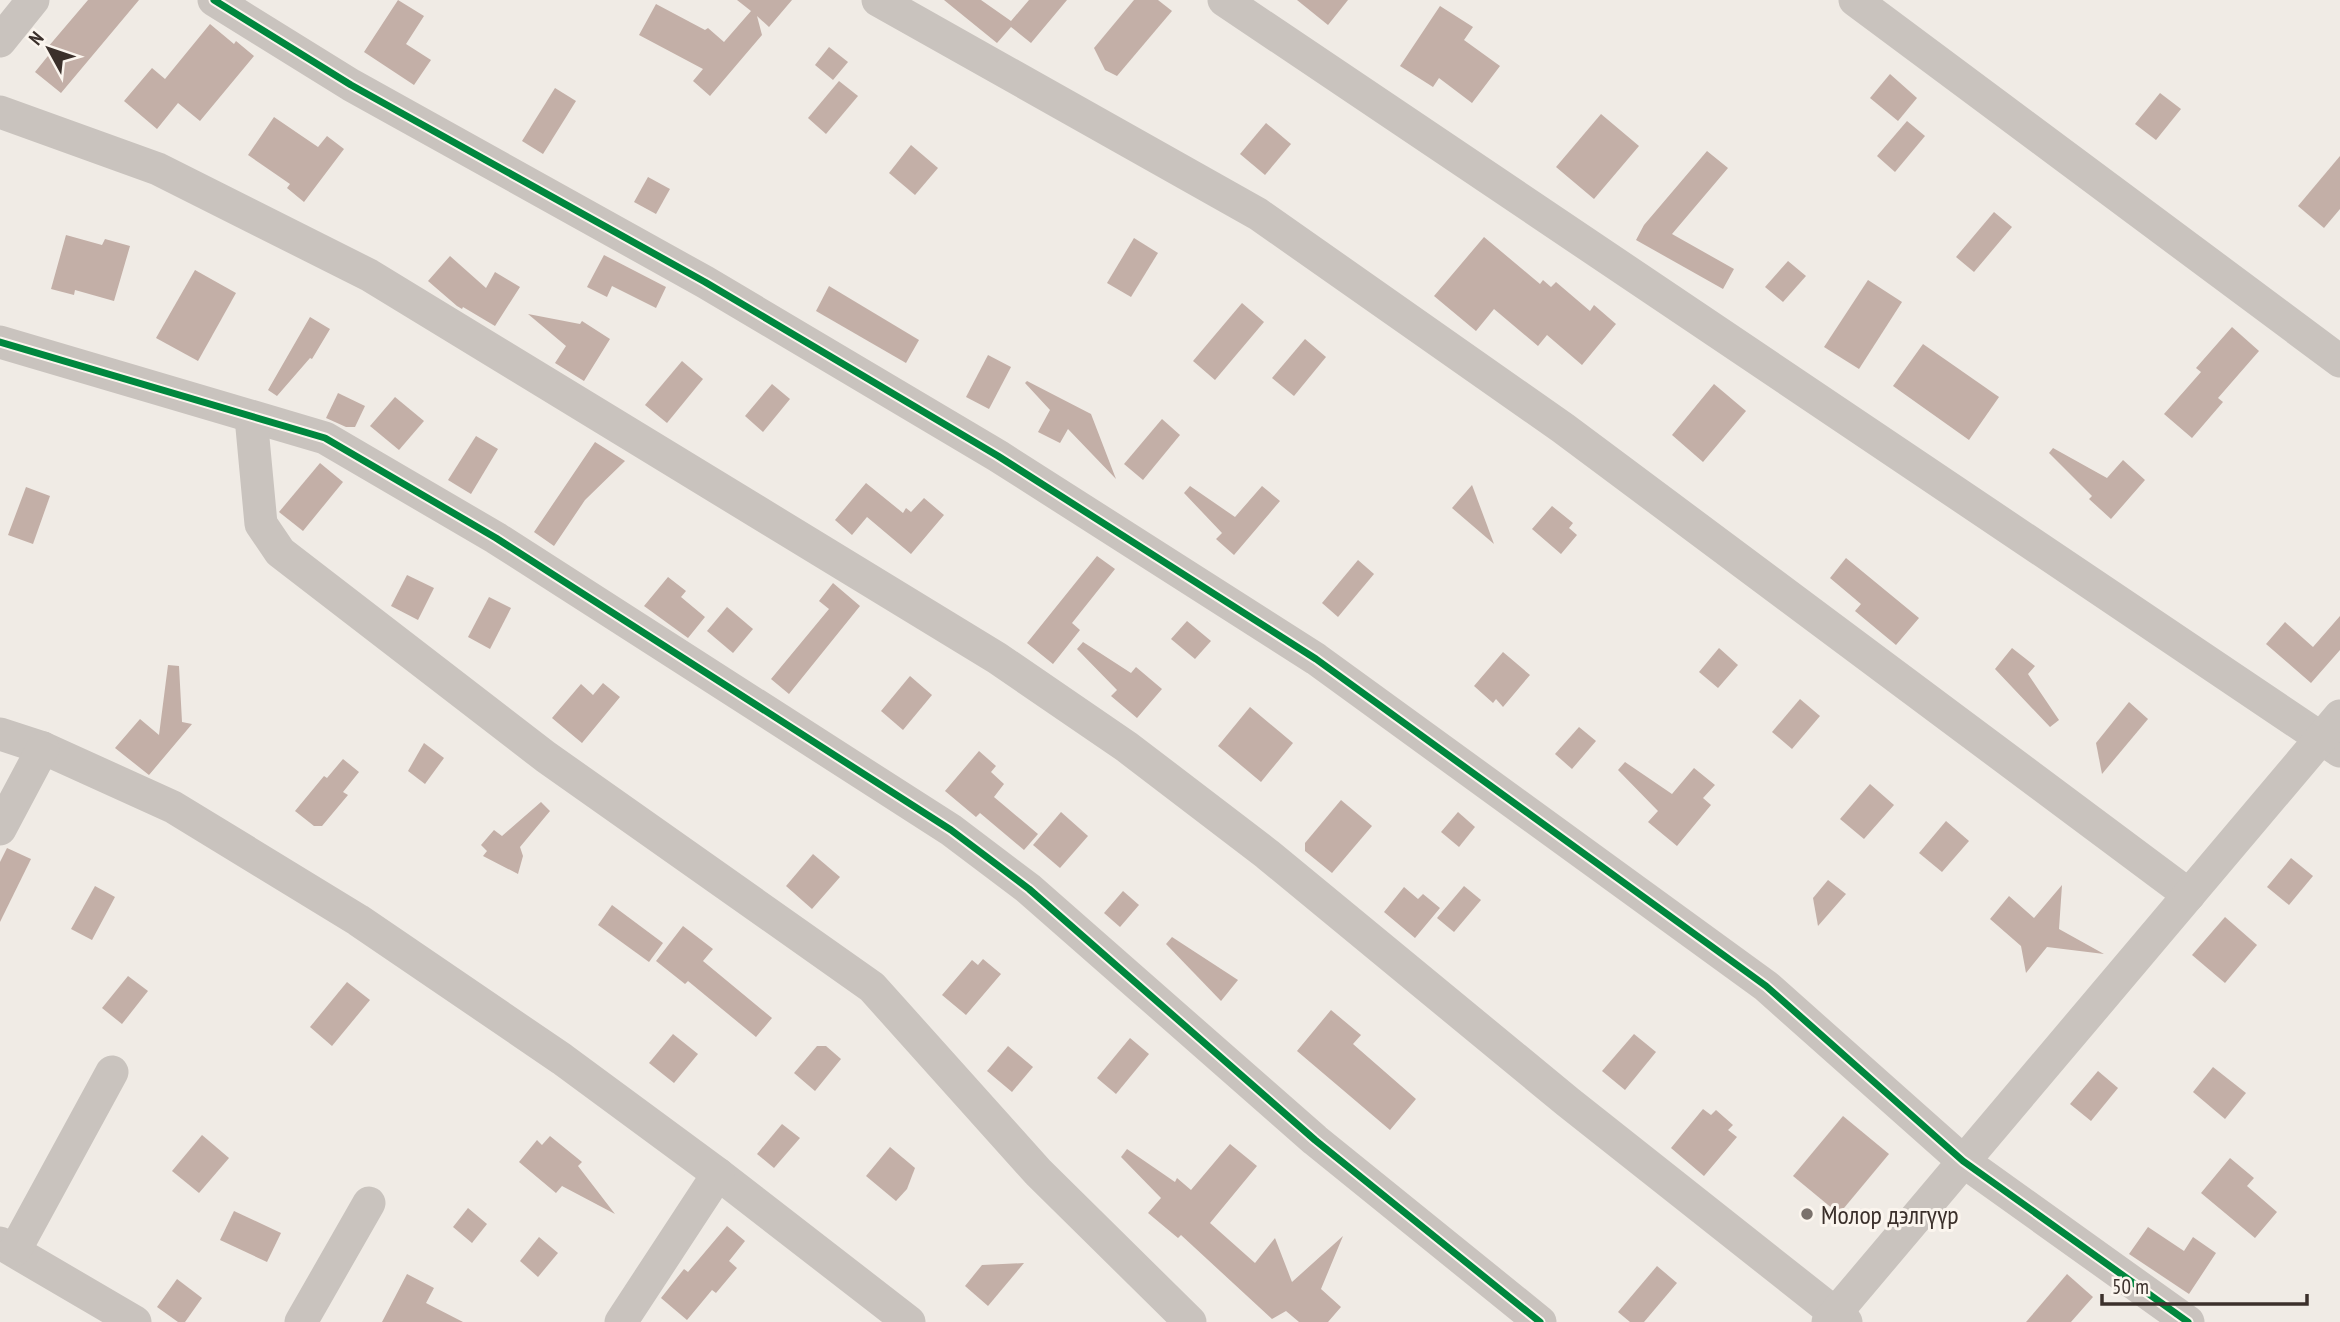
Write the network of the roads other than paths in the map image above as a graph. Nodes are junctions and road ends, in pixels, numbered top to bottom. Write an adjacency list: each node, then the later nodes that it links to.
1 (33, 0): 6 (street)
2 (214, 0): 17 (street)
3 (878, 0): 15 (street)
4 (1224, 0): 12 (street)
5 (1855, 0): 9 (street)
6 (0, 41)
7 (0, 111): 21 (street)
8 (0, 342): 10 (street)
9 (2340, 361)
10 (251, 417): 26 (street); 27 (street)
11 (0, 734): 13 (street)
12 (2334, 735): 15 (street)
13 (43, 748): 14 (street); 18 (street)
14 (0, 829)
15 (2189, 895): 17 (street)
16 (112, 1072): 20 (street)
17 (1963, 1161): 21 (street); 28 (street)
18 (718, 1174): 24 (street); 25 (street)
19 (369, 1203): 23 (street)
20 (8, 1247): 22 (street)
21 (1837, 1319)
22 (135, 1322)
23 (302, 1322)
24 (621, 1322)
25 (909, 1322)
26 (1190, 1322)
27 (1540, 1322)
28 (2189, 1322)

